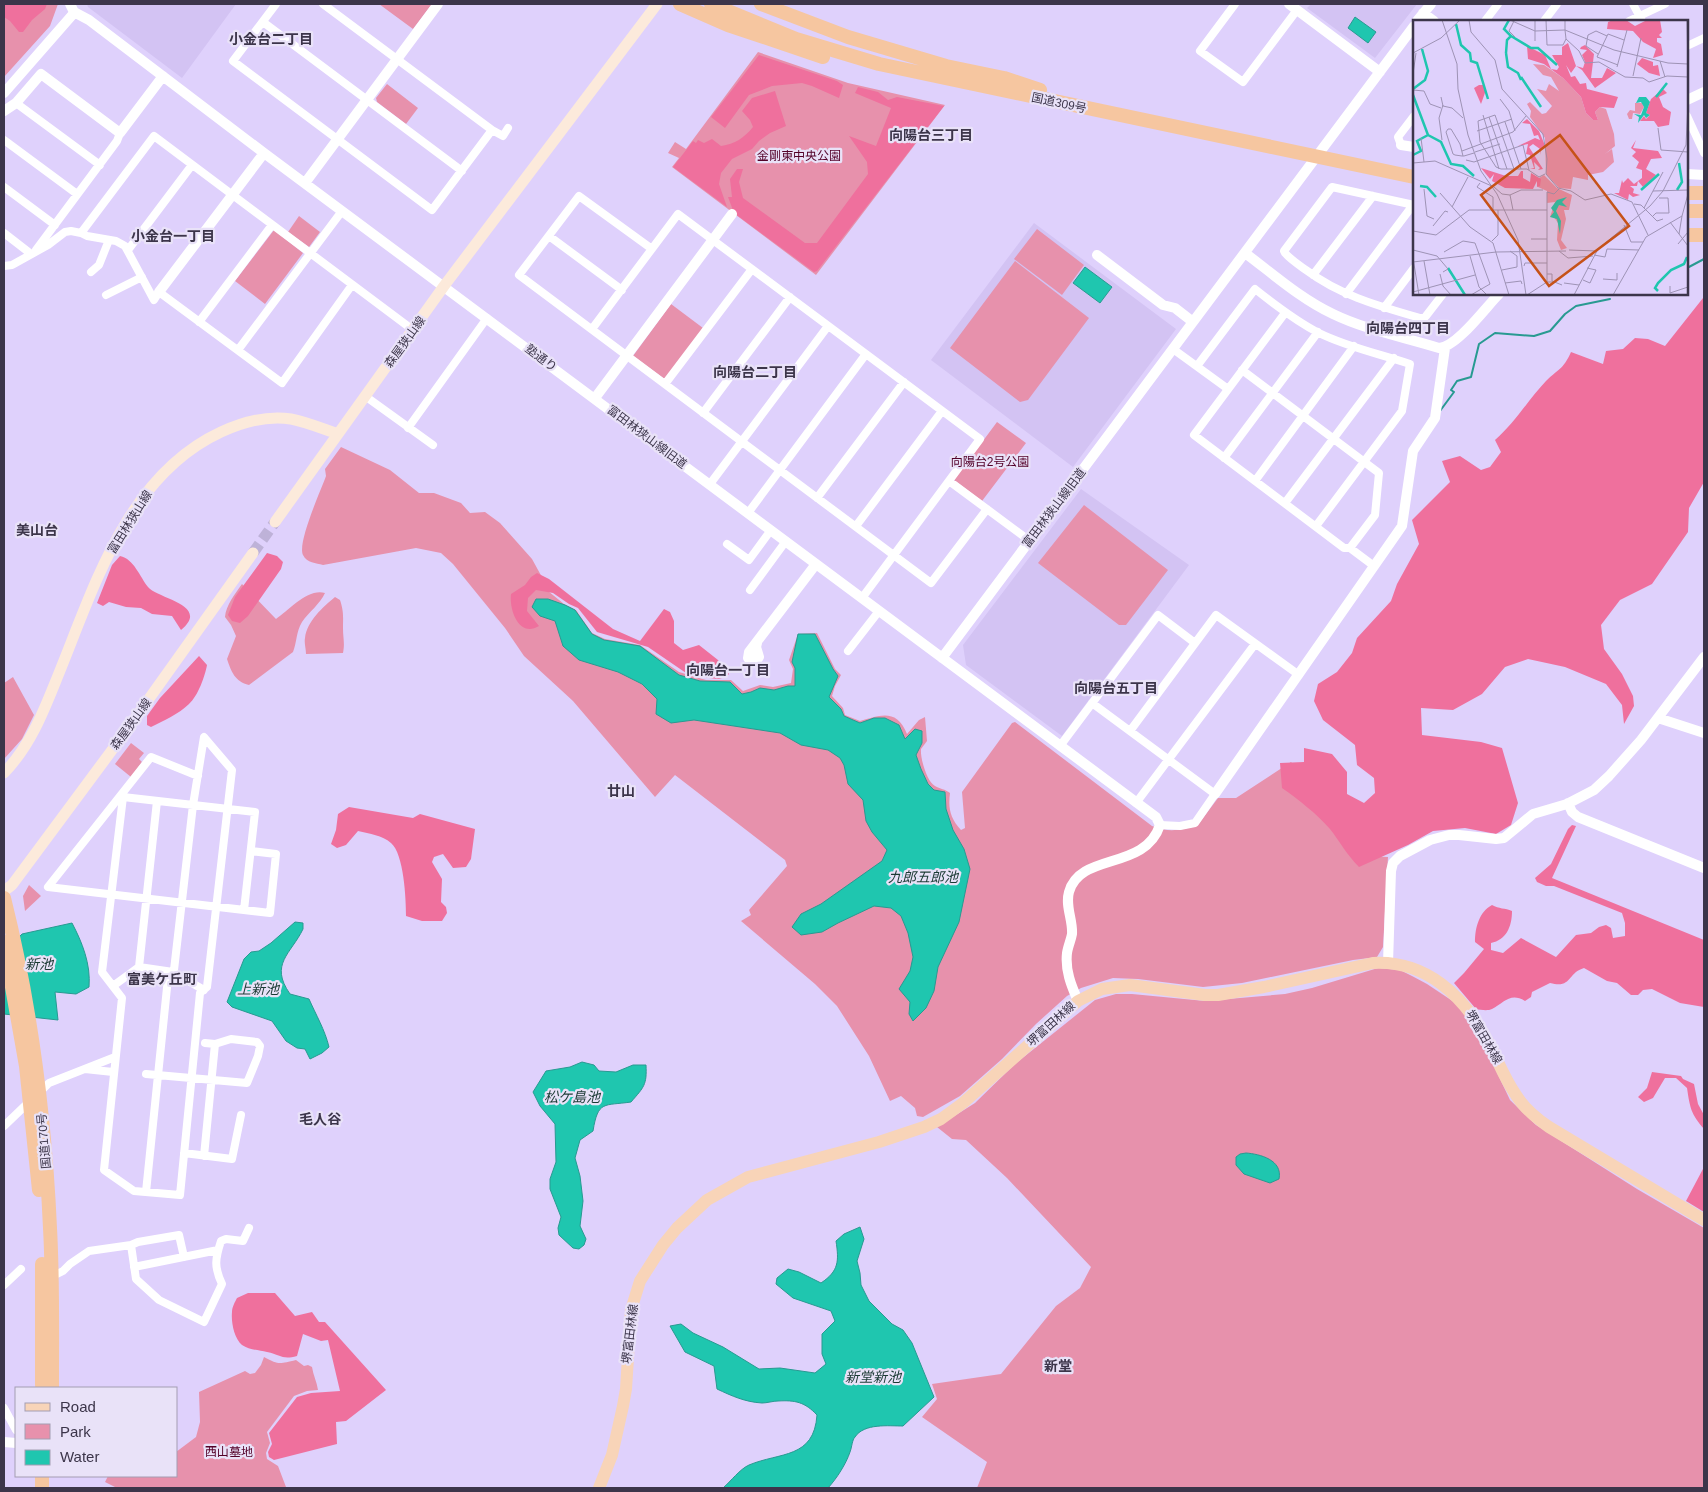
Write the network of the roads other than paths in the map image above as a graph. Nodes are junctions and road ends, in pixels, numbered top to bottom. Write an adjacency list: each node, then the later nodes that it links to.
1 (276, 4): 22 (street)
2 (323, 4): 26 (street)
3 (438, 4): 26 (street)
4 (648, 4): 48 (main road, 森屋狭山線)
5 (657, 4): 48 (main road, 森屋狭山線)
6 (680, 4): 30 (highway)
7 (711, 4): 30 (highway, 国道309号)
8 (731, 4): 29 (highway, 国道309号)
9 (762, 4): 29 (highway)
10 (1235, 4): 16 (street)
11 (1430, 4): 18 (street)
12 (1498, 4): 20 (street)
13 (1557, 4): 21 (street)
14 (1633, 4): 19 (street)
15 (1665, 4): 19 (street)
16 (1293, 7): 27 (street)
17 (72, 8): 28 (street); 32 (street)
18 (1420, 17)
19 (1640, 19)
20 (1486, 20)
21 (1545, 20)
22 (263, 22): 33 (street); 43 (street)
23 (1413, 27): 27 (street, 富田林狭山線旧道)
24 (1704, 38): 25 (street)
25 (1688, 46)
26 (397, 60): 33 (street); 40 (street)
27 (1380, 72): 78 (street, 富田林狭山線旧道)
28 (163, 76): 41 (street); 47 (street)
29 (1040, 90): 53 (highway, 国道309号)
30 (1007, 92): 53 (highway, 国道309号)
31 (1704, 92): 34 (street)
32 (4, 93)
33 (367, 100): 43 (street); 51 (street)
34 (1688, 100)
35 (16, 103): 36 (street); 41 (street); 49 (street)
36 (4, 111)
37 (1413, 117): 44 (street)
38 (1688, 118): 46 (street)
39 (508, 128): 40 (street)
40 (492, 130): 51 (street)
41 (120, 133): 49 (street)
42 (4, 140): 59 (street)
43 (337, 140): 51 (street); 55 (street)
44 (1401, 145): 45 (street)
45 (1413, 147)
46 (1703, 148)
47 (264, 152): 55 (street); 60 (street)
48 (535, 163): 88 (main road, 森屋狭山線)
49 (100, 165): 59 (street)
50 (192, 165): 60 (street); 70 (street); 76 (street)
51 (462, 171)
52 (1688, 174): 54 (street)
53 (1413, 175)
54 (1704, 175)
55 (305, 182): 64 (street)
56 (4, 187): 66 (street)
57 (1688, 193): 58 (highway)
58 (1704, 193)
59 (77, 194): 66 (street)
60 (232, 195): 67 (street); 90 (street)
61 (1373, 196): 62 (street); 85 (street); 85 (street)
62 (1413, 205)
63 (1413, 206): 91 (street)
64 (342, 210): 77 (street); 88 (street)
65 (732, 214): 74 (street)
66 (55, 225): 79 (street)
67 (272, 225): 77 (street); 99 (street)
68 (1704, 226): 72 (main road)
69 (4, 233): 79 (street)
70 (81, 233): 73 (street); 79 (street)
71 (549, 236): 75 (street); 89 (street); 102 (street)
72 (1693, 236)
73 (109, 240): 76 (street); 84 (street)
74 (713, 240): 75 (street); 82 (street); 110 (street)
75 (652, 249): 89 (street)
76 (128, 250): 86 (street)
77 (310, 253): 87 (street); 108 (street)
78 (1244, 253): 100 (street, 富田林狭山線旧道); 106 (street)
79 (33, 254): 81 (street)
80 (1097, 255): 100 (street)
81 (5, 268)
82 (752, 269): 95 (street); 115 (street)
83 (1413, 269): 96 (street)
84 (92, 272)
85 (1313, 275): 91 (street)
86 (142, 277): 90 (street); 92 (street)
87 (352, 285): 103 (street); 108 (street)
88 (444, 286): 98 (street); 103 (main road, 森屋狭山線)
89 (622, 290): 102 (street)
90 (159, 292): 99 (street)
91 (1346, 294): 96 (street)
92 (106, 295)
93 (1441, 295): 96 (street)
94 (1498, 295): 106 (street)
95 (790, 297): 101 (street); 121 (street)
96 (1384, 308)
97 (1285, 313): 104 (street); 112 (street); 113 (street)
98 (487, 318): 119 (street, 塾通り); 123 (street)
99 (199, 322): 108 (street)
100 (1193, 322): 107 (street, 富田林狭山線旧道)
101 (828, 326): 109 (street); 126 (street)
102 (592, 329): 110 (street)
103 (414, 330): 118 (main road, 森屋狭山線)
104 (1318, 332): 105 (street); 117 (street)
105 (1354, 346): 111 (street); 122 (street)
106 (1445, 348): 149 (street)
107 (1173, 349): 112 (street); 143 (street, 富田林狭山線旧道)
108 (238, 350)
109 (866, 354): 114 (street); 130 (street)
110 (626, 355): 115 (street); 119 (street)
111 (1394, 358): 125 (street); 129 (street)
112 (1197, 366): 116 (street)
113 (1242, 370): 116 (street); 117 (street)
114 (904, 382): 120 (street); 134 (street)
115 (665, 384): 121 (street)
116 (1228, 389): 128 (street)
117 (1273, 393): 122 (street); 128 (street)
118 (365, 396): 123 (street); 124 (main road, 森屋狭山線)
119 (595, 398): 133 (street, 富田林狭山線旧道)
120 (942, 411): 131 (street); 139 (street)
121 (704, 413): 126 (street)
122 (1303, 416): 125 (street); 132 (street)
123 (408, 428): 127 (street)
124 (338, 434): 138 (main road, 森屋狭山線); 166 (main road, 富田林狭山線)
125 (1334, 438): 129 (street); 135 (street)
126 (742, 441): 130 (street); 133 (street)
127 (433, 446)
128 (1224, 458): 132 (street)
129 (1364, 462): 140 (street); 145 (street)
130 (780, 470): 134 (street); 137 (street)
131 (949, 480): 136 (street); 147 (street)
132 (1255, 480): 135 (street)
133 (710, 484): 137 (street, 富田林狭山線旧道)
134 (818, 498): 139 (street)
135 (1285, 503): 140 (street)
136 (987, 509): 143 (street); 147 (street)
137 (748, 512): 141 (street, 富田林狭山線旧道)
138 (275, 522)
139 (856, 526): 147 (street)
140 (1316, 526): 145 (street)
141 (771, 530): 142 (street, 富田林狭山線旧道); 144 (street)
142 (786, 541): 148 (street, 富田林狭山線旧道); 150 (street)
143 (1030, 541): 158 (street, 富田林狭山線旧道)
144 (726, 544)
145 (1350, 548): 149 (street)
146 (254, 553): 178 (main road, 森屋狭山線)
147 (894, 555): 151 (street)
148 (816, 564): 151 (street, 富田林狭山線旧道); 153 (street)
149 (1374, 566): 159 (street)
150 (750, 590)
151 (862, 598): 152 (street, 富田林狭山線旧道)
152 (879, 611): 156 (street); 158 (street, 富田林狭山線旧道)
153 (757, 643)
154 (1196, 643): 155 (street); 160 (street); 162 (street)
155 (1255, 644): 159 (street); 165 (street)
156 (848, 651)
157 (1704, 657): 161 (street)
158 (942, 658): 164 (street)
159 (1299, 675): 168 (street)
160 (1092, 703): 162 (street); 164 (street)
161 (1658, 718): 163 (street); 172 (street)
162 (1130, 731): 165 (street)
163 (1704, 733)
164 (1060, 746): 171 (street)
165 (1168, 760): 168 (street); 171 (street)
166 (4, 773)
167 (198, 776): 169 (street); 173 (street); 174 (street)
168 (1215, 794): 175 (street)
169 (122, 796): 170 (street); 179 (street); 179 (street)
170 (157, 801): 173 (street); 181 (street)
171 (1136, 803): 175 (street)
172 (1568, 803): 177 (street); 187 (street)
173 (193, 804): 174 (street); 182 (street)
174 (228, 808): 176 (street); 183 (street)
175 (1160, 825): 192 (street)
176 (250, 851): 184 (street); 184 (street)
177 (1704, 868)
178 (4, 891)
179 (111, 895): 181 (street); 190 (street)
180 (4, 898): 186 (highway, 国道170号)
181 (146, 899): 182 (street); 188 (street)
182 (182, 903): 183 (street); 189 (street)
183 (217, 907): 184 (street); 191 (street)
184 (244, 910)
185 (4, 942): 186 (highway, 国道170号)
186 (12, 955): 202 (highway, 国道170号)
187 (1388, 963): 192 (main road, 堺富田林線); 208 (main road, 堺富田林線)
188 (139, 967): 189 (street); 190 (street)
189 (173, 972): 191 (street); 199 (street)
190 (113, 986): 195 (street)
191 (204, 990): 200 (street)
192 (1078, 1001): 221 (main road, 堺富田林線)
193 (205, 1043): 194 (street)
194 (215, 1044): 201 (street); 201 (street)
195 (115, 1056): 196 (street); 197 (street)
196 (82, 1069): 197 (street); 202 (street)
197 (113, 1072): 207 (street)
198 (146, 1074): 199 (street)
199 (158, 1075): 200 (street); 207 (street)
200 (192, 1078): 201 (street); 205 (street)
201 (212, 1080): 206 (street)
202 (35, 1097): 204 (street); 215 (highway, 国道170号)
203 (241, 1115): 206 (street)
204 (4, 1126)
205 (184, 1153): 206 (street); 207 (street)
206 (204, 1156)
207 (146, 1192)
208 (1704, 1220)
209 (249, 1228): 211 (street)
210 (131, 1245): 212 (street); 213 (street); 215 (street)
211 (218, 1250): 212 (street); 213 (street)
212 (184, 1257): 213 (street)
213 (134, 1267)
214 (21, 1269): 216 (street)
215 (47, 1274): 217 (highway, 国道170号); 218 (highway, 国道170号)
216 (4, 1285)
217 (42, 1387)
218 (52, 1387)
219 (4, 1408): 220 (street)
220 (15, 1428)
221 (599, 1488)

